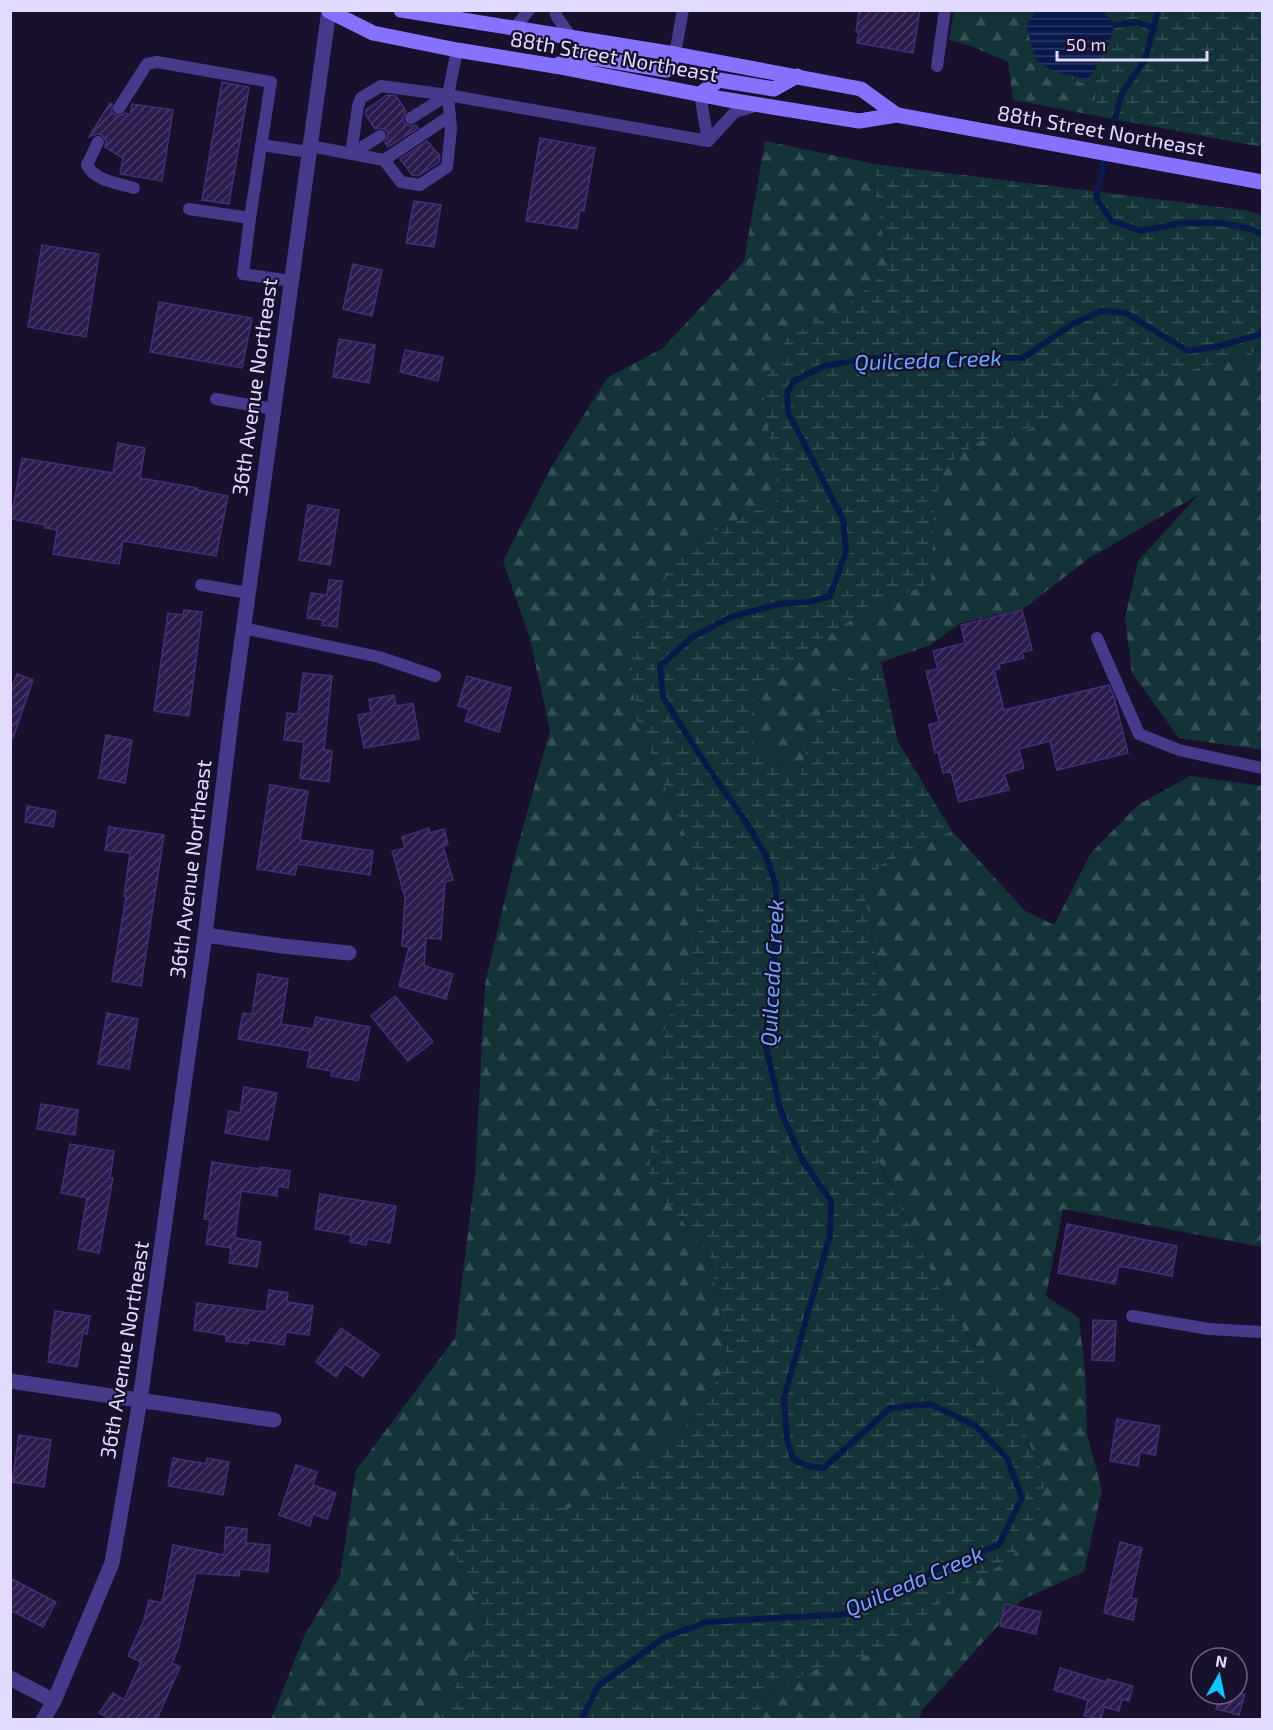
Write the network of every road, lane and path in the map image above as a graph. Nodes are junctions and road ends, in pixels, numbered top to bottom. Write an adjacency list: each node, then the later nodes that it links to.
1 (401, 10): 7 (main road, 88th Street Northeast)
2 (529, 10): 7 (lane)
3 (555, 10): 8 (lane)
4 (683, 10): 10 (lane)
5 (945, 10): 12 (lane)
6 (329, 11): 9 (main road, 88th Street Northeast); 27 (street, 36th Avenue Northeast)
7 (514, 29): 8 (main road, 88th Street Northeast)
8 (571, 37): 10 (main road, 88th Street Northeast)
9 (457, 50): 11 (main road, 88th Street Northeast); 16 (lane)
10 (675, 54): 11 (main road); 13 (main road, 88th Street Northeast)
11 (555, 66): 15 (main road, 88th Street Northeast)
12 (937, 66)
13 (798, 76): 15 (main road); 20 (main road, 88th Street Northeast)
14 (409, 90): 16 (lane); 17 (lane); 28 (lane)
15 (700, 94): 18 (main road, 88th Street Northeast); 24 (lane)
16 (448, 95): 21 (lane); 22 (lane); 24 (lane)
17 (397, 97)
18 (763, 104): 20 (main road, 88th Street Northeast); 24 (lane)
19 (119, 108): 26 (lane)
20 (897, 115): 30 (main road, 88th Street Northeast)
21 (450, 116): 29 (lane); 29 (lane)
22 (411, 118)
23 (380, 136): 28 (lane)
24 (708, 141)
25 (98, 142): 31 (lane)
26 (261, 145): 27 (lane); 33 (lane)
27 (310, 149): 28 (lane); 34 (street, 36th Avenue Northeast)
28 (351, 154): 29 (lane)
29 (384, 160)
30 (1263, 182)
31 (134, 188)
32 (189, 209): 33 (lane)
33 (250, 218): 34 (lane)
34 (291, 280): 36 (street, 36th Avenue Northeast)
35 (216, 399): 36 (lane)
36 (273, 409): 38 (street, 36th Avenue Northeast)
37 (201, 585): 38 (lane)
38 (248, 593): 39 (street, 36th Avenue Northeast)
39 (243, 628): 41 (lane); 43 (street, 36th Avenue Northeast)
40 (1097, 638): 42 (lane)
41 (435, 676)
42 (1263, 768)
43 (204, 935): 44 (street); 48 (street, 36th Avenue Northeast)
44 (349, 953)
45 (1132, 1316): 46 (lane)
46 (1263, 1332)
47 (10, 1381): 48 (street)
48 (140, 1400): 49 (street); 51 (street, 36th Avenue Northeast)
49 (274, 1420)
50 (10, 1678): 51 (street)
51 (54, 1701): 52 (street, 36th Avenue Northeast)
52 (43, 1719)

